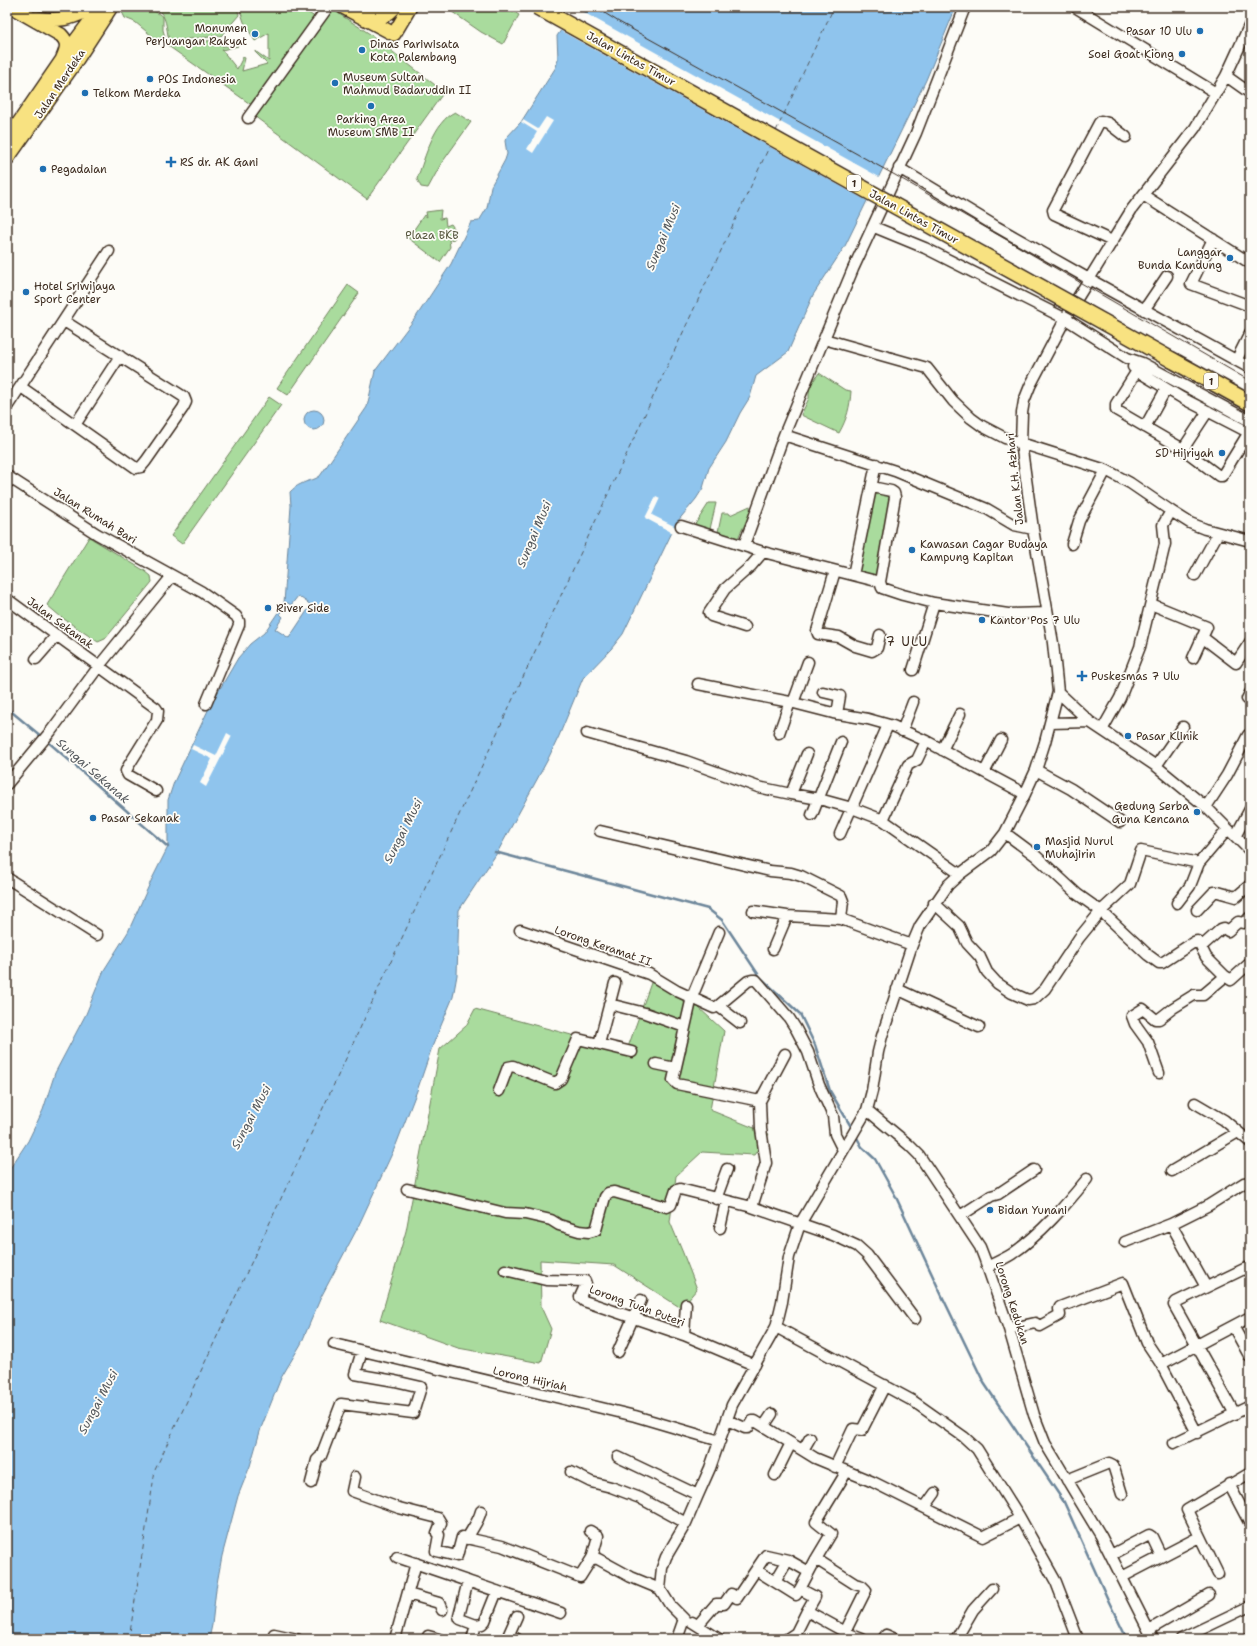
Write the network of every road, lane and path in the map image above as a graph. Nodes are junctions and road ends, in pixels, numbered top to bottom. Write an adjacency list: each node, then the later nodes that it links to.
1 (12, 7): 13 (main road)
2 (91, 7): 13 (main road)
3 (328, 7): 19 (street)
4 (343, 7): 7 (main road)
5 (368, 7): 6 (main road)
6 (395, 7)
7 (410, 7)
8 (537, 7): 39 (highway, Jalan Lintas Timur / 1, bridge)
9 (555, 7): 39 (highway, Jalan Lintas Timur / 1)
10 (1075, 7): 17 (street)
11 (108, 11): 15 (main road); 22 (main road, Jalan Merdeka)
12 (964, 11): 23 (street)
13 (30, 17): 15 (main road, Jalan Merdeka)
14 (1250, 26): 16 (street, Jalan K.H. Azhari)
15 (62, 60): 21 (main road, Jalan Merdeka)
16 (1226, 76): 17 (street, Jalan K.H. Azhari); 18 (street)
17 (1216, 93): 24 (street, Jalan K.H. Azhari)
18 (1250, 93)
19 (248, 118)
20 (1126, 137): 27 (street)
21 (7, 140)
22 (7, 159)
23 (899, 168): 25 (street); 31 (street)
24 (1143, 195): 26 (street); 27 (street, Jalan K.H. Azhari)
25 (874, 227): 34 (street); 37 (street)
26 (1213, 240): 29 (street); 32 (street)
27 (1112, 241): 31 (street, Jalan K.H. Azhari)
28 (109, 251): 35 (street)
29 (1250, 263)
30 (1167, 276): 33 (street)
31 (1089, 279): 33 (street); 34 (street, Jalan K.H. Azhari)
32 (1250, 306)
33 (1144, 310): 40 (street)
34 (1066, 319): 41 (street); 54 (street, Jalan K.H. Azhari)
35 (64, 321): 38 (street); 43 (street)
36 (1250, 334): 40 (street)
37 (824, 339): 53 (street); 54 (street)
38 (120, 356): 50 (street); 50 (street)
39 (1174, 356): 45 (highway, Jalan Lintas Timur / 1); 46 (highway, Jalan Lintas Timur / 1)
40 (1237, 360): 42 (street)
41 (1139, 367): 44 (street); 49 (street); 51 (street)
42 (1250, 368)
43 (21, 387): 47 (street); 50 (street)
44 (1166, 388): 48 (street); 51 (street)
45 (1250, 392)
46 (1250, 403)
47 (7, 408)
48 (1208, 411): 52 (street); 55 (street)
49 (1250, 421)
50 (75, 425)
51 (1145, 426): 55 (street)
52 (1249, 433): 55 (street)
53 (784, 435): 56 (street); 66 (street)
54 (1021, 443): 57 (street); 62 (street, Jalan K.H. Azhari)
55 (1183, 449)
56 (876, 464): 59 (street); 62 (street)
57 (1106, 470): 60 (street); 65 (street)
58 (7, 476): 71 (street, Jalan Rumah Bari)
59 (872, 487): 69 (street); 72 (street)
60 (1171, 511): 63 (street); 75 (street)
61 (681, 526): 67 (street)
62 (1033, 529): 76 (street, Jalan K.H. Azhari)
63 (1218, 533): 64 (street); 70 (street)
64 (1250, 541)
65 (1072, 544)
66 (744, 545)
67 (763, 552): 68 (street); 77 (street)
68 (837, 572): 69 (street); 79 (street)
69 (853, 575): 72 (street)
70 (1195, 575)
71 (172, 576): 85 (street); 92 (street, Jalan Rumah Bari)
72 (880, 582): 74 (street)
73 (7, 599): 78 (street, Jalan Sekanak)
74 (934, 603): 76 (street); 86 (street)
75 (1151, 604): 80 (street); 100 (street)
76 (1047, 614): 89 (street, Jalan K.H. Azhari)
77 (745, 627)
78 (57, 635): 83 (street); 85 (street, Jalan Sekanak)
79 (880, 635)
80 (1202, 637): 81 (street); 82 (street)
81 (1250, 642)
82 (1193, 658)
83 (36, 659)
84 (808, 662): 91 (street)
85 (99, 666): 112 (street); 113 (street, Jalan Sekanak)
86 (913, 670)
87 (698, 684): 91 (street)
88 (824, 692): 93 (street)
89 (1058, 692): 95 (street); 96 (street, Jalan K.H. Azhari)
90 (913, 702): 99 (street)
91 (792, 703): 93 (street); 102 (street)
92 (206, 704)
93 (837, 714): 97 (street)
94 (960, 714): 107 (street)
95 (1090, 722): 96 (street); 100 (street)
96 (1050, 723): 110 (street, Jalan K.H. Azhari)
97 (888, 725): 99 (street); 118 (street)
98 (1184, 727): 109 (street)
99 (902, 730): 105 (street)
100 (1102, 730): 109 (street)
101 (587, 733): 114 (street)
102 (779, 733)
103 (1248, 735): 117 (street)
104 (1001, 740): 111 (street)
105 (926, 741): 107 (street); 121 (street)
106 (841, 742): 116 (street)
107 (942, 750): 111 (street)
108 (807, 754): 114 (street)
109 (1156, 766): 117 (street)
110 (1036, 770): 115 (street, Jalan K.H. Azhari); 122 (street)
111 (985, 771): 115 (street)
112 (8, 782)
113 (156, 792)
114 (791, 794): 116 (street)
115 (1026, 794): 125 (street, Jalan K.H. Azhari)
116 (819, 799): 118 (street); 120 (street)
117 (1206, 807): 124 (street)
118 (852, 808): 121 (street); 126 (street)
119 (1250, 809): 124 (street)
120 (812, 815)
121 (883, 820): 130 (street)
122 (1120, 822)
123 (600, 831): 139 (street)
124 (1232, 832): 127 (street); 128 (street)
125 (1005, 833): 130 (street, Jalan K.H. Azhari); 134 (street)
126 (840, 834)
127 (1250, 851)
128 (1199, 863): 133 (street); 134 (street)
129 (7, 878): 142 (street)
130 (954, 879): 132 (street, Jalan K.H. Azhari)
131 (1250, 885): 135 (street)
132 (934, 903): 134 (street); 143 (street, Jalan K.H. Azhari)
133 (1177, 903)
134 (1101, 910): 144 (street)
135 (1197, 910)
136 (753, 911): 137 (street)
137 (787, 916): 139 (street); 145 (street)
138 (1250, 917): 144 (street)
139 (841, 919): 143 (street)
140 (520, 930): 150 (street, Lorong Keramat II)
141 (719, 932): 150 (street)
142 (97, 935)
143 (912, 945): 149 (street, Jalan K.H. Azhari)
144 (1201, 947): 147 (street)
145 (773, 949)
146 (1250, 963): 147 (street)
147 (1224, 976): 161 (street)
148 (615, 982): 151 (street)
149 (897, 989): 155 (street); 165 (street, Jalan K.H. Azhari)
150 (692, 997): 152 (street, Lorong Keramat II); 154 (street)
151 (609, 1004): 154 (street); 156 (street)
152 (718, 1006): 153 (street); 168 (street)
153 (740, 1023)
154 (685, 1027): 160 (street)
155 (979, 1027)
156 (599, 1044): 157 (street); 162 (street)
157 (632, 1052)
158 (785, 1054): 163 (street)
159 (656, 1064): 160 (street)
160 (675, 1068): 163 (street)
161 (1159, 1073)
162 (499, 1091)
163 (760, 1101): 176 (street)
164 (1195, 1103): 166 (street)
165 (865, 1114): 168 (street, Jalan K.H. Azhari); 177 (street, Lorong Kedukan)
166 (1238, 1132): 167 (street); 171 (street)
167 (1250, 1142)
168 (843, 1150): 178 (street, Jalan K.H. Azhari)
169 (727, 1169): 175 (street)
170 (1034, 1170): 177 (street)
171 (1172, 1171)
172 (1088, 1179): 182 (street)
173 (1250, 1182): 179 (street)
174 (407, 1189): 175 (street)
175 (721, 1200): 176 (street); 180 (street)
176 (752, 1208): 178 (street)
177 (960, 1216): 182 (street, Lorong Kedukan)
178 (800, 1224): 190 (street); 192 (street, Jalan K.H. Azhari)
179 (1171, 1224): 181 (street); 185 (street)
180 (720, 1228)
181 (1125, 1242)
182 (987, 1267): 193 (street, Lorong Kedukan)
183 (505, 1270): 189 (street, Lorong Tuan Puteri)
184 (1250, 1272): 185 (street)
185 (1206, 1287): 196 (street)
186 (641, 1300): 189 (street)
187 (686, 1304): 194 (street)
188 (1250, 1317): 191 (street)
189 (634, 1318): 194 (street, Lorong Tuan Puteri); 198 (street)
190 (915, 1319)
191 (1233, 1326): 196 (street); 199 (street)
192 (776, 1327): 201 (street, Jalan K.H. Azhari); 202 (street)
193 (1009, 1329): 200 (street); 221 (street, Lorong Kedukan)
194 (684, 1335): 201 (street, Lorong Tuan Puteri)
195 (334, 1344): 197 (street, Lorong Hijriah)
196 (1196, 1345): 200 (street); 205 (street)
197 (362, 1351): 210 (street, Lorong Hijriah); 222 (street)
198 (618, 1352)
199 (1250, 1357)
200 (1161, 1364): 208 (street)
201 (755, 1366): 206 (street, Jalan K.H. Azhari)
202 (885, 1385): 215 (street); 229 (street)
203 (1250, 1406): 205 (street)
204 (772, 1414): 207 (street)
205 (1235, 1414): 208 (street)
206 (727, 1420): 207 (street); 210 (street, Jalan K.H. Azhari)
207 (764, 1426): 211 (street)
208 (1197, 1433): 212 (street)
209 (810, 1438): 213 (street)
210 (720, 1441): 226 (street, Jalan K.H. Azhari)
211 (791, 1442): 213 (street); 219 (street)
212 (1174, 1444)
213 (802, 1450): 215 (street)
214 (618, 1457): 226 (street)
215 (835, 1467): 217 (street)
216 (571, 1472): 231 (street)
217 (847, 1472): 227 (street); 240 (street)
218 (1250, 1473): 223 (street)
219 (775, 1474)
220 (355, 1477): 234 (street)
221 (1067, 1480): 225 (street); 235 (street, Lorong Kedukan)
222 (311, 1483)
223 (1229, 1484): 230 (street); 233 (street)
224 (935, 1493): 227 (street)
225 (1122, 1494)
226 (698, 1495): 231 (street, Jalan K.H. Azhari)
227 (925, 1507): 229 (street)
228 (481, 1511): 234 (street)
229 (1020, 1518): 278 (street)
230 (1249, 1520)
231 (686, 1523): 248 (street, Jalan K.H. Azhari)
232 (590, 1531): 238 (street)
233 (1199, 1537): 236 (street); 244 (street)
234 (467, 1539): 238 (street)
235 (1111, 1555): 236 (street); 245 (street, Lorong Kedukan)
236 (1161, 1556): 245 (street)
237 (397, 1557): 241 (street)
238 (592, 1558): 248 (street)
239 (788, 1560): 242 (street); 243 (street); 247 (street)
240 (816, 1560): 243 (street); 262 (street)
241 (416, 1563): 246 (street); 252 (street)
242 (756, 1570): 247 (street); 261 (street)
243 (809, 1572): 249 (street)
244 (1218, 1574)
245 (1122, 1577): 264 (street, Lorong Kedukan)
246 (468, 1581): 251 (street); 260 (street)
247 (775, 1582): 249 (street)
248 (660, 1589): 259 (street)
249 (800, 1589): 256 (street)
250 (992, 1589): 277 (street)
251 (497, 1591): 257 (street); 260 (street)
252 (408, 1594): 255 (street); 268 (street)
253 (1209, 1595): 264 (street)
254 (1250, 1606): 279 (street)
255 (442, 1610)
256 (807, 1611): 262 (street); 273 (street)
257 (562, 1613)
258 (517, 1616): 271 (street)
259 (684, 1619): 261 (street); 266 (street)
260 (476, 1625): 270 (street)
261 (698, 1625): 272 (street)
262 (845, 1632): 274 (street)
263 (274, 1634): 267 (street)
264 (1151, 1635)
265 (428, 1636): 269 (street)
266 (677, 1637)
267 (297, 1639)
268 (395, 1639)
269 (439, 1639)
270 (472, 1639)
271 (517, 1639)
272 (719, 1639)
273 (787, 1639)
274 (862, 1639)
275 (883, 1639): 276 (street)
276 (895, 1639)
277 (956, 1639)
278 (1078, 1639)
279 (1181, 1639)

